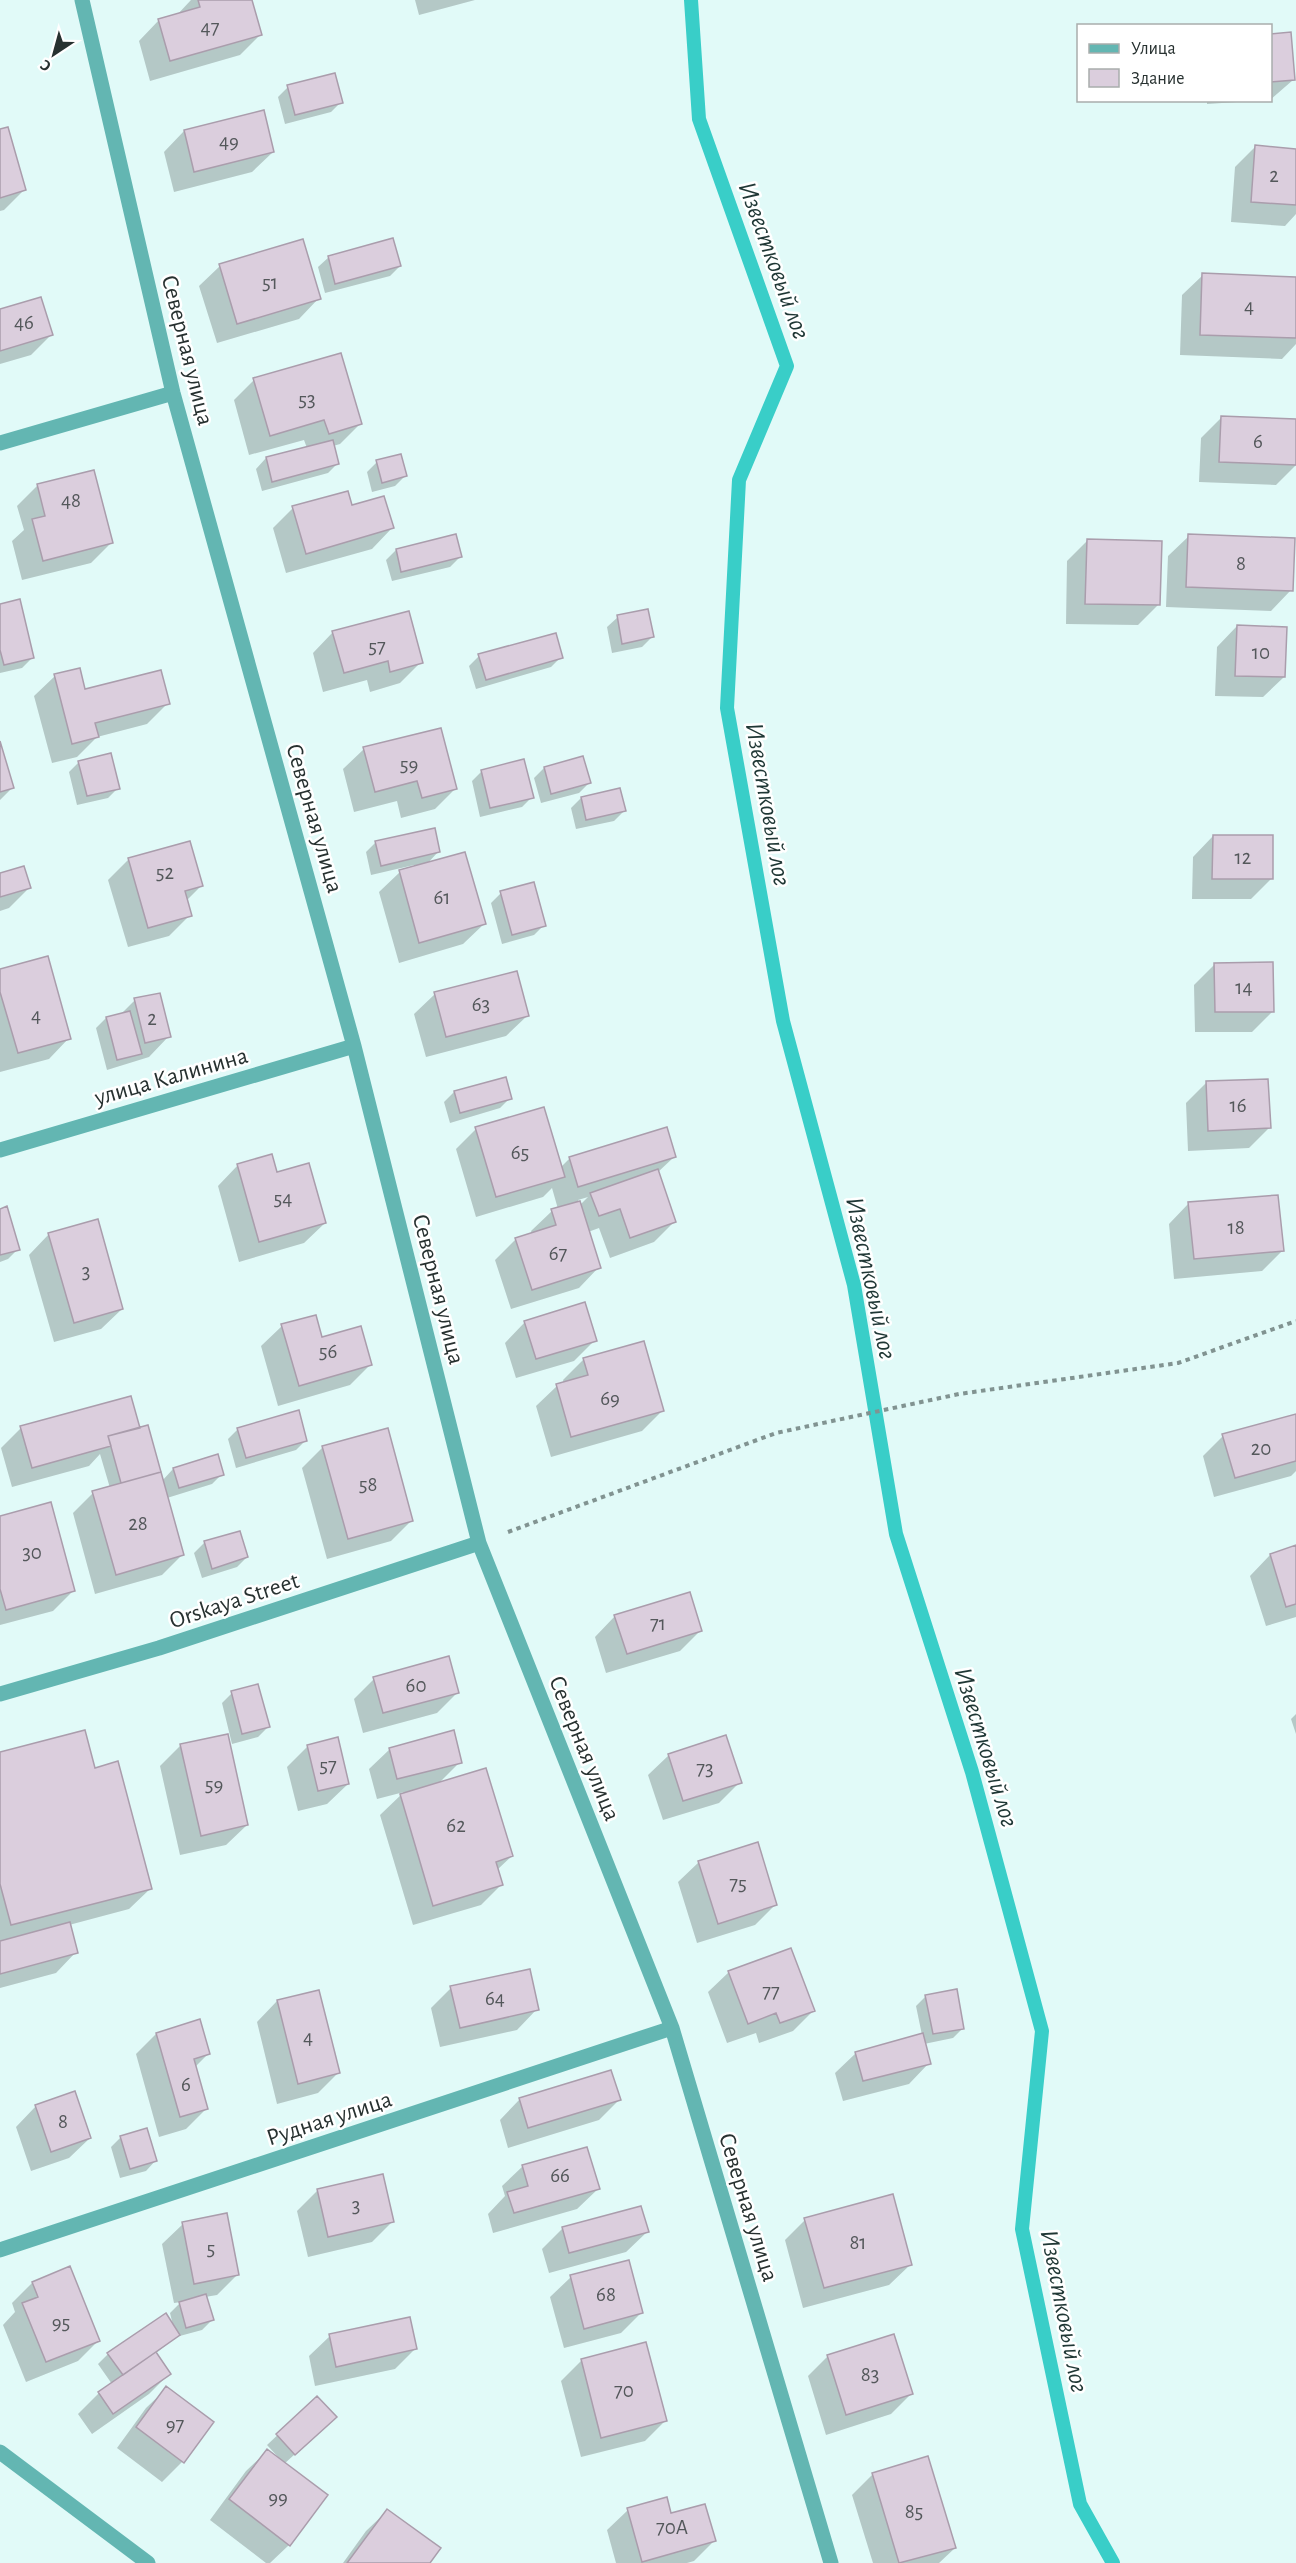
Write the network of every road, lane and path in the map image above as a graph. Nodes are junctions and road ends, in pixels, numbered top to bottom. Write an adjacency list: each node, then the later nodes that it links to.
1 (82, 0): 2 (street, Северная улица)
2 (173, 393): 3 (street); 4 (street, Северная улица)
3 (0, 443)
4 (354, 1046): 5 (street, улица Калинина); 7 (street, Северная улица)
5 (0, 1150)
6 (1296, 1321): 7 (path)
7 (479, 1543): 8 (street, Orskaya Street); 9 (street, Северная улица)
8 (0, 1694)
9 (672, 2028): 10 (street, Рудная улица); 13 (street, Северная улица)
10 (0, 2250)
11 (0, 2452): 12 (street)
12 (148, 2563)
13 (831, 2563)

